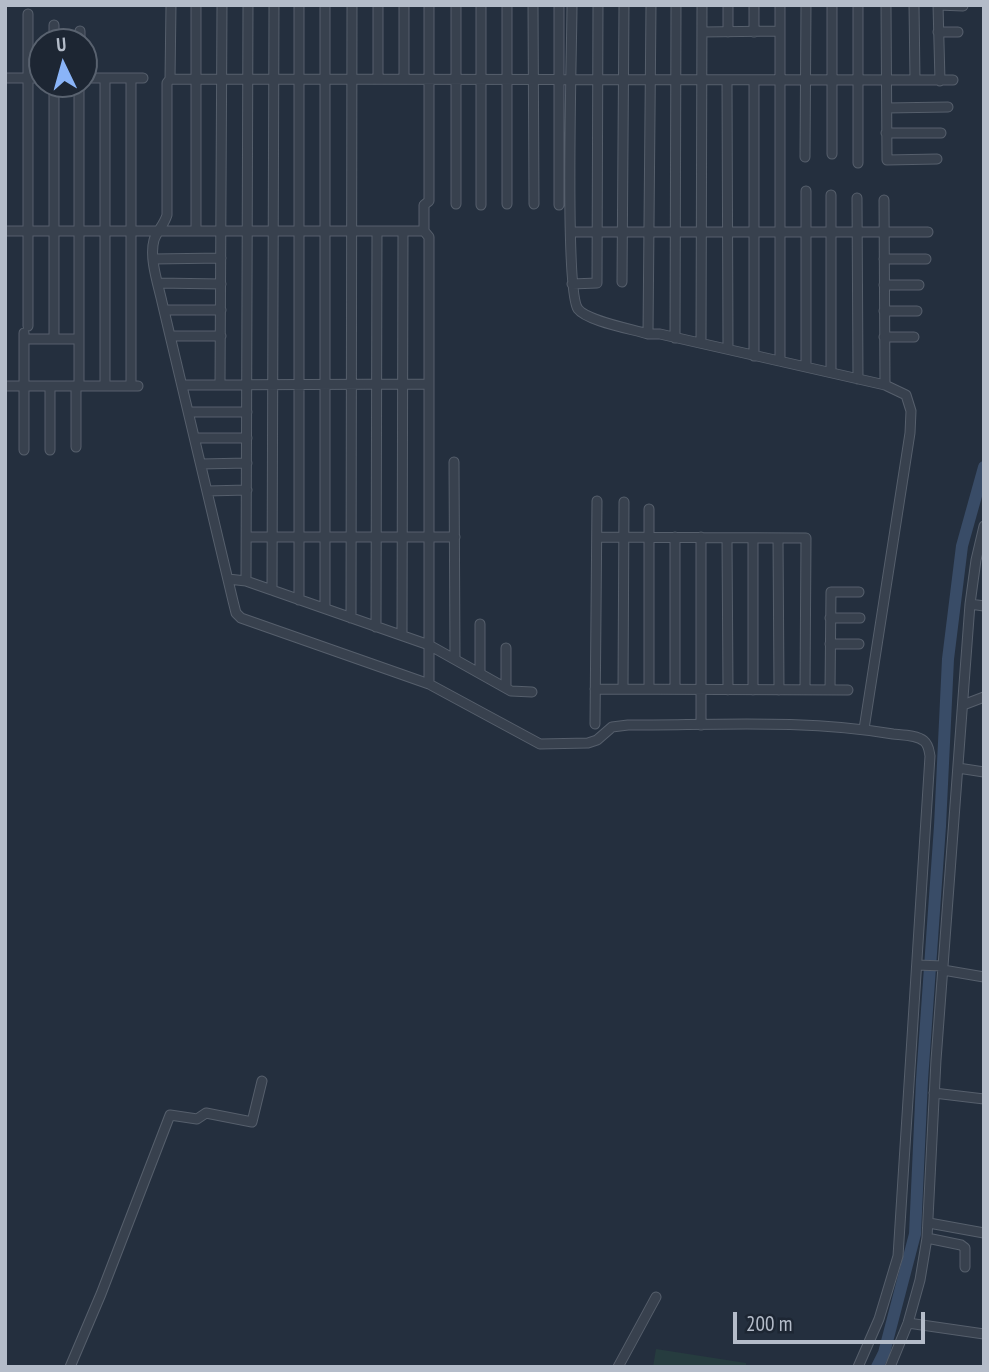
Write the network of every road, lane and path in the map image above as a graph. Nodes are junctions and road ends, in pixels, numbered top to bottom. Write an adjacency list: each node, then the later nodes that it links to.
1 (170, 5): 49 (street)
2 (196, 5): 47 (street)
3 (222, 5): 48 (street)
4 (248, 5): 50 (street)
5 (274, 5): 51 (street)
6 (299, 5): 52 (street)
7 (325, 5): 53 (street)
8 (352, 5): 54 (street)
9 (377, 5): 55 (street)
10 (404, 5): 56 (street)
11 (429, 5): 57 (street)
12 (456, 5): 58 (street)
13 (481, 5): 59 (street)
14 (507, 5): 60 (street)
15 (533, 5): 61 (street)
16 (559, 5): 62 (street)
17 (572, 5): 63 (street)
18 (598, 5): 64 (street)
19 (624, 5): 65 (street)
20 (650, 5): 66 (street)
21 (676, 5): 67 (street)
22 (702, 5): 35 (street)
23 (728, 5): 36 (street)
24 (754, 5): 37 (street)
25 (780, 5): 38 (street)
26 (806, 5): 72 (street)
27 (832, 5): 73 (street)
28 (858, 5): 74 (street)
29 (886, 5): 75 (street)
30 (914, 5): 76 (street)
31 (938, 5): 32 (street); 39 (street)
32 (963, 6)
33 (28, 15): 34 (street)
34 (28, 28)
35 (702, 32): 36 (street); 68 (street)
36 (727, 32): 37 (street)
37 (754, 32): 38 (street)
38 (780, 32): 71 (street)
39 (938, 32): 40 (street); 77 (street)
40 (958, 32)
41 (5, 78): 42 (street)
42 (28, 78)
43 (98, 78): 44 (street)
44 (106, 78): 45 (street); 105 (street)
45 (131, 78): 46 (street); 113 (street)
46 (143, 78)
47 (196, 78): 48 (street); 49 (street); 106 (street)
48 (221, 78): 50 (street); 107 (street)
49 (170, 79): 114 (street)
50 (248, 79): 51 (street); 108 (street)
51 (274, 79): 52 (street); 115 (street)
52 (299, 79): 53 (street); 109 (street)
53 (325, 79): 54 (street); 110 (street)
54 (351, 79): 55 (street); 111 (street)
55 (378, 79): 56 (street)
56 (404, 79): 57 (street)
57 (429, 79): 58 (street); 100 (street)
58 (456, 79): 59 (street); 94 (street)
59 (481, 79): 60 (street); 97 (street)
60 (507, 79): 61 (street); 95 (street)
61 (534, 79): 62 (street); 96 (street)
62 (559, 79): 63 (street); 98 (street)
63 (571, 79): 64 (street); 116 (street)
64 (598, 79): 65 (street); 117 (street)
65 (624, 79): 66 (street); 118 (street)
66 (650, 79): 67 (street); 119 (street)
67 (676, 80): 68 (street); 120 (street)
68 (702, 80): 69 (street); 121 (street)
69 (727, 80): 70 (street); 122 (street)
70 (754, 80): 71 (street); 123 (street)
71 (780, 80): 72 (street); 124 (street)
72 (806, 80): 73 (street); 87 (street)
73 (832, 80): 74 (street); 86 (street)
74 (858, 80): 75 (street); 89 (street)
75 (887, 80): 76 (street); 83 (street)
76 (915, 80): 77 (street)
77 (940, 80): 78 (street)
78 (953, 80)
79 (28, 98): 102 (street)
80 (54, 98): 103 (street)
81 (79, 98): 104 (street)
82 (948, 107): 83 (street)
83 (887, 108): 84 (street)
84 (886, 133): 85 (street); 88 (street)
85 (941, 133)
86 (832, 154)
87 (806, 157)
88 (937, 159)
89 (858, 163)
90 (806, 191): 125 (street)
91 (831, 195): 126 (street)
92 (857, 198): 127 (street)
93 (884, 200): 128 (street)
94 (456, 204)
95 (507, 204)
96 (534, 204)
97 (481, 205)
98 (559, 205)
99 (403, 230): 100 (street); 112 (street); 164 (street)
100 (424, 230): 165 (street)
101 (5, 231): 102 (street)
102 (28, 231): 103 (street); 144 (street)
103 (54, 231): 104 (street); 151 (street)
104 (79, 231): 105 (street); 152 (street)
105 (106, 231): 113 (street); 175 (street)
106 (196, 231): 107 (street); 114 (street)
107 (221, 231): 108 (street); 130 (street)
108 (247, 231): 115 (street); 161 (street)
109 (299, 231): 110 (street); 115 (street); 168 (street)
110 (325, 231): 111 (street); 169 (street)
111 (351, 231): 112 (street); 162 (street)
112 (377, 231): 163 (street)
113 (131, 232): 114 (street); 175 (street)
114 (158, 232): 131 (street)
115 (273, 232): 167 (street)
116 (571, 232): 117 (street); 137 (street)
117 (598, 232): 118 (street); 137 (street)
118 (623, 232): 119 (street); 134 (street)
119 (649, 232): 120 (street); 145 (street)
120 (676, 232): 121 (street); 150 (street)
121 (702, 232): 122 (street); 153 (street)
122 (727, 232): 123 (street); 154 (street)
123 (754, 232): 124 (street); 155 (street)
124 (780, 232): 125 (street); 156 (street)
125 (806, 232): 126 (street); 157 (street)
126 (831, 232): 127 (street); 158 (street)
127 (857, 232): 128 (street); 159 (street)
128 (884, 232): 129 (street); 132 (street)
129 (928, 232)
130 (221, 258): 131 (street); 136 (street)
131 (154, 259): 135 (street)
132 (884, 259): 133 (street); 138 (street)
133 (926, 259)
134 (622, 282)
135 (158, 284): 136 (street); 140 (street)
136 (221, 284): 141 (street)
137 (572, 284): 145 (street)
138 (884, 285): 139 (street); 142 (street)
139 (919, 285)
140 (164, 310): 141 (street); 146 (street)
141 (221, 310): 147 (street)
142 (884, 311): 143 (street); 148 (street)
143 (917, 311)
144 (25, 333): 151 (street); 172 (street)
145 (648, 334): 150 (street)
146 (170, 335): 147 (street); 166 (street)
147 (221, 336): 160 (street)
148 (884, 337): 149 (street); 170 (street)
149 (914, 337)
150 (676, 338): 153 (street)
151 (54, 339): 152 (street)
152 (79, 339): 174 (street)
153 (701, 343): 154 (street)
154 (728, 349): 155 (street)
155 (754, 356): 156 (street)
156 (780, 361): 157 (street)
157 (806, 366): 158 (street)
158 (831, 372): 159 (street)
159 (858, 379): 170 (street)
160 (220, 384): 161 (street); 166 (street)
161 (247, 384): 167 (street); 177 (street)
162 (351, 384): 163 (street); 169 (street); 196 (street)
163 (377, 384): 164 (street); 197 (street)
164 (403, 384): 165 (street); 198 (street)
165 (429, 384): 199 (street)
166 (183, 385): 176 (street)
167 (273, 385): 168 (street); 193 (street)
168 (299, 385): 169 (street); 194 (street)
169 (325, 385): 195 (street)
170 (885, 385): 247 (street)
171 (5, 386): 172 (street)
172 (24, 386): 173 (street); 181 (street)
173 (50, 386): 174 (street); 182 (street)
174 (78, 386): 175 (street); 180 (street)
175 (105, 386)
176 (189, 412): 177 (street); 178 (street)
177 (247, 412): 179 (street)
178 (195, 438): 179 (street); 185 (street)
179 (247, 438): 183 (street)
180 (76, 447)
181 (24, 450)
182 (50, 450)
183 (247, 463): 185 (street); 186 (street)
184 (454, 463): 200 (street)
185 (201, 464): 187 (street)
186 (247, 490): 187 (street); 192 (street)
187 (208, 491): 209 (street)
188 (597, 501): 201 (street)
189 (624, 502): 202 (street)
190 (649, 509): 203 (street)
191 (984, 526): 214 (street)
192 (247, 537): 193 (street); 210 (street)
193 (272, 537): 194 (street); 211 (street)
194 (299, 537): 195 (street); 213 (street)
195 (325, 537): 196 (street); 216 (street)
196 (350, 537): 197 (street); 217 (street)
197 (377, 537): 198 (street); 221 (street)
198 (402, 537): 199 (street); 222 (street)
199 (429, 537): 200 (street); 225 (street)
200 (454, 537): 227 (street)
201 (597, 537): 202 (street); 231 (street)
202 (624, 537): 203 (street); 232 (street)
203 (649, 537): 204 (street); 233 (street)
204 (675, 537): 205 (street); 234 (street)
205 (701, 537): 206 (street); 235 (street)
206 (727, 538): 207 (street); 236 (street)
207 (753, 538): 208 (street); 237 (street)
208 (778, 538): 238 (street); 239 (street)
209 (228, 579): 210 (street); 229 (street)
210 (246, 581): 211 (street)
211 (272, 590): 213 (street)
212 (859, 592): 218 (street)
213 (299, 600): 216 (street)
214 (970, 604): 215 (street); 244 (street)
215 (984, 606)
216 (325, 608): 217 (street)
217 (351, 618): 221 (street)
218 (830, 618): 219 (street); 223 (street)
219 (860, 618)
220 (480, 624): 228 (street)
221 (376, 627): 222 (street)
222 (402, 635): 225 (street)
223 (830, 644): 224 (street); 240 (street)
224 (859, 644)
225 (429, 645): 227 (street); 229 (street)
226 (506, 648): 230 (street)
227 (455, 658): 228 (street)
228 (480, 673): 230 (street)
229 (429, 684): 246 (street)
230 (506, 688): 242 (street)
231 (595, 689): 232 (street); 245 (street)
232 (623, 689): 233 (street)
233 (649, 689): 234 (street)
234 (675, 690): 235 (street)
235 (701, 690): 236 (street); 246 (street)
236 (728, 690): 237 (street)
237 (753, 690): 238 (street)
238 (779, 690): 239 (street)
239 (805, 690): 240 (street)
240 (830, 690): 241 (street)
241 (848, 690)
242 (532, 692)
243 (984, 697): 244 (street)
244 (963, 705): 248 (street)
245 (595, 724)
246 (701, 725): 247 (street)
247 (864, 729): 250 (street)
248 (958, 768): 249 (street); 251 (street)
249 (984, 772)
250 (920, 965): 251 (street); 265 (street)
251 (942, 967): 252 (street); 254 (street)
252 (984, 977)
253 (262, 1081): 263 (street)
254 (934, 1093): 255 (street); 256 (street)
255 (984, 1099)
256 (929, 1223): 257 (street); 258 (street)
257 (984, 1233)
258 (927, 1238): 259 (street); 261 (street)
259 (965, 1267)
260 (656, 1297): 264 (street)
261 (908, 1323): 262 (street); 266 (street)
262 (984, 1334)
263 (70, 1367)
264 (618, 1367)
265 (858, 1367)
266 (890, 1367)

